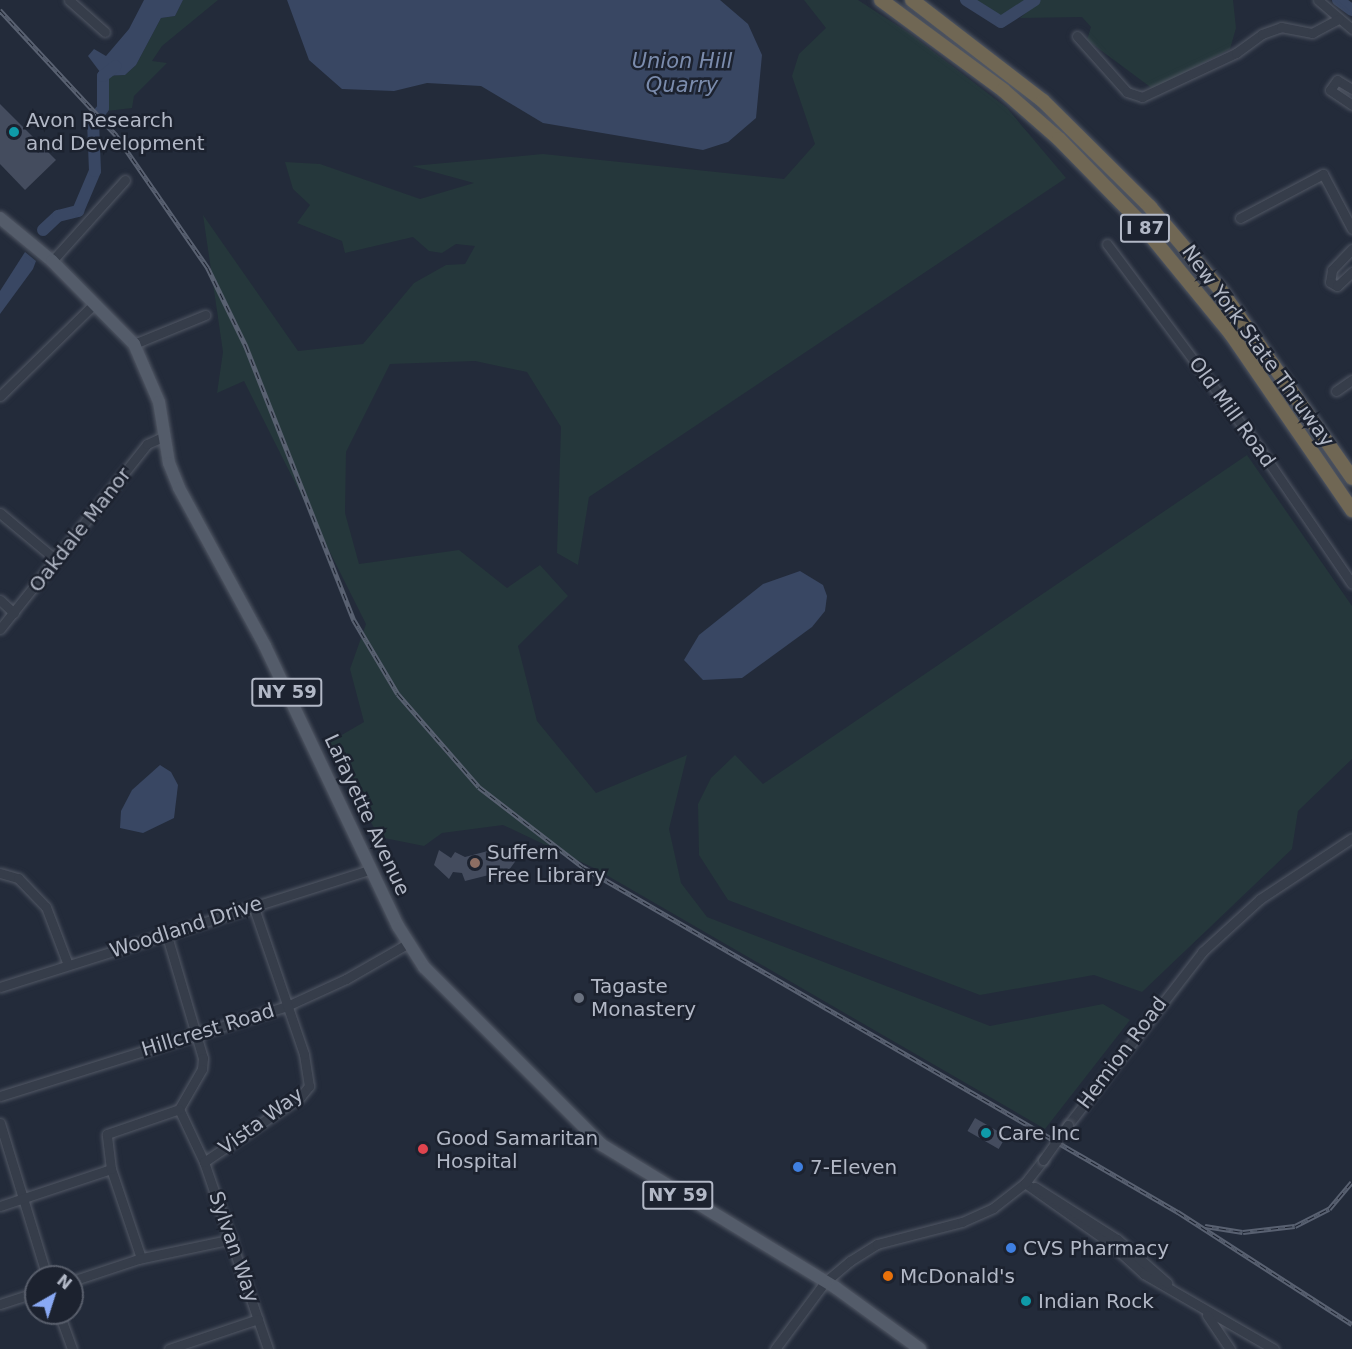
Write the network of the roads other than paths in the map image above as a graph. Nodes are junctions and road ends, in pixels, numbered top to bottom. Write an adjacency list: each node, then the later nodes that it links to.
1 (69, 0): 7 (street)
2 (881, 0): 27 (highway, New York State Thruway / I 87)
3 (912, 0): 26 (highway, New York State Thruway / I 87)
4 (1318, 0): 5 (street)
5 (1338, 19): 6 (street); 8 (street)
6 (1352, 29)
7 (105, 32)
8 (1077, 36)
9 (1352, 89): 10 (street)
10 (1352, 105)
11 (125, 180): 17 (street)
12 (0, 218): 17 (main road, Lafayette Avenue / NY 59)
13 (1240, 218): 14 (street)
14 (1352, 229)
15 (1107, 244): 30 (street, Old Mill Road)
16 (1352, 249): 18 (street)
17 (52, 261): 19 (main road, Lafayette Avenue / NY 59)
18 (1352, 272)
19 (95, 303): 21 (main road, Lafayette Avenue / NY 59); 24 (street)
20 (205, 315): 21 (street)
21 (134, 344): 25 (main road, Lafayette Avenue / NY 59)
22 (1352, 380): 23 (street)
23 (1336, 391)
24 (0, 396)
25 (165, 436): 29 (street, Oakdale Manor); 35 (main road, Lafayette Avenue / NY 59)
26 (1352, 478)
27 (1352, 510)
28 (0, 513): 29 (street)
29 (56, 560): 32 (street, Oakdale Manor)
30 (1352, 584)
31 (0, 600): 32 (street)
32 (14, 613): 33 (street, Oakdale Manor)
33 (0, 629)
34 (1352, 838): 49 (street, Hemion Road, bridge)
35 (372, 869): 37 (street, Woodland Drive); 39 (main road, Lafayette Avenue / NY 59)
36 (0, 873): 40 (street)
37 (253, 905): 38 (street, Woodland Drive); 42 (street, Vista Way)
38 (167, 936): 40 (street, Woodland Drive); 43 (street)
39 (407, 944): 42 (street, Hillcrest Road); 56 (main road, Lafayette Avenue / NY 59)
40 (68, 965): 41 (street, Woodland Drive)
41 (0, 987)
42 (287, 1005): 43 (street, Hillcrest Road); 47 (street, Vista Way)
43 (196, 1034): 44 (street, Hillcrest Road); 45 (street)
44 (0, 1096)
45 (179, 1109): 47 (street, Sylvan Way); 48 (street)
46 (0, 1123): 50 (street)
47 (204, 1162): 52 (street, Sylvan Way)
48 (111, 1169): 50 (street); 53 (street)
49 (1025, 1183): 56 (street, Hemion Road); 59 (street)
50 (23, 1198): 51 (street); 54 (street)
51 (0, 1206)
52 (232, 1239): 53 (street); 60 (street, Sylvan Way)
53 (141, 1258): 55 (street)
54 (43, 1265)
55 (84, 1277)
56 (825, 1282): 66 (street, Hemion Road); 67 (main road, NY 59)
57 (24, 1296): 58 (street)
58 (0, 1304)
59 (1199, 1307): 62 (street); 68 (street)
60 (258, 1319): 64 (street); 65 (street, Sylvan Way)
61 (63, 1325): 63 (street)
62 (1243, 1332): 68 (street); 69 (street)
63 (72, 1349)
64 (169, 1349)
65 (268, 1349)
66 (775, 1349)
67 (920, 1349)
68 (1231, 1349)
69 (1274, 1349)

